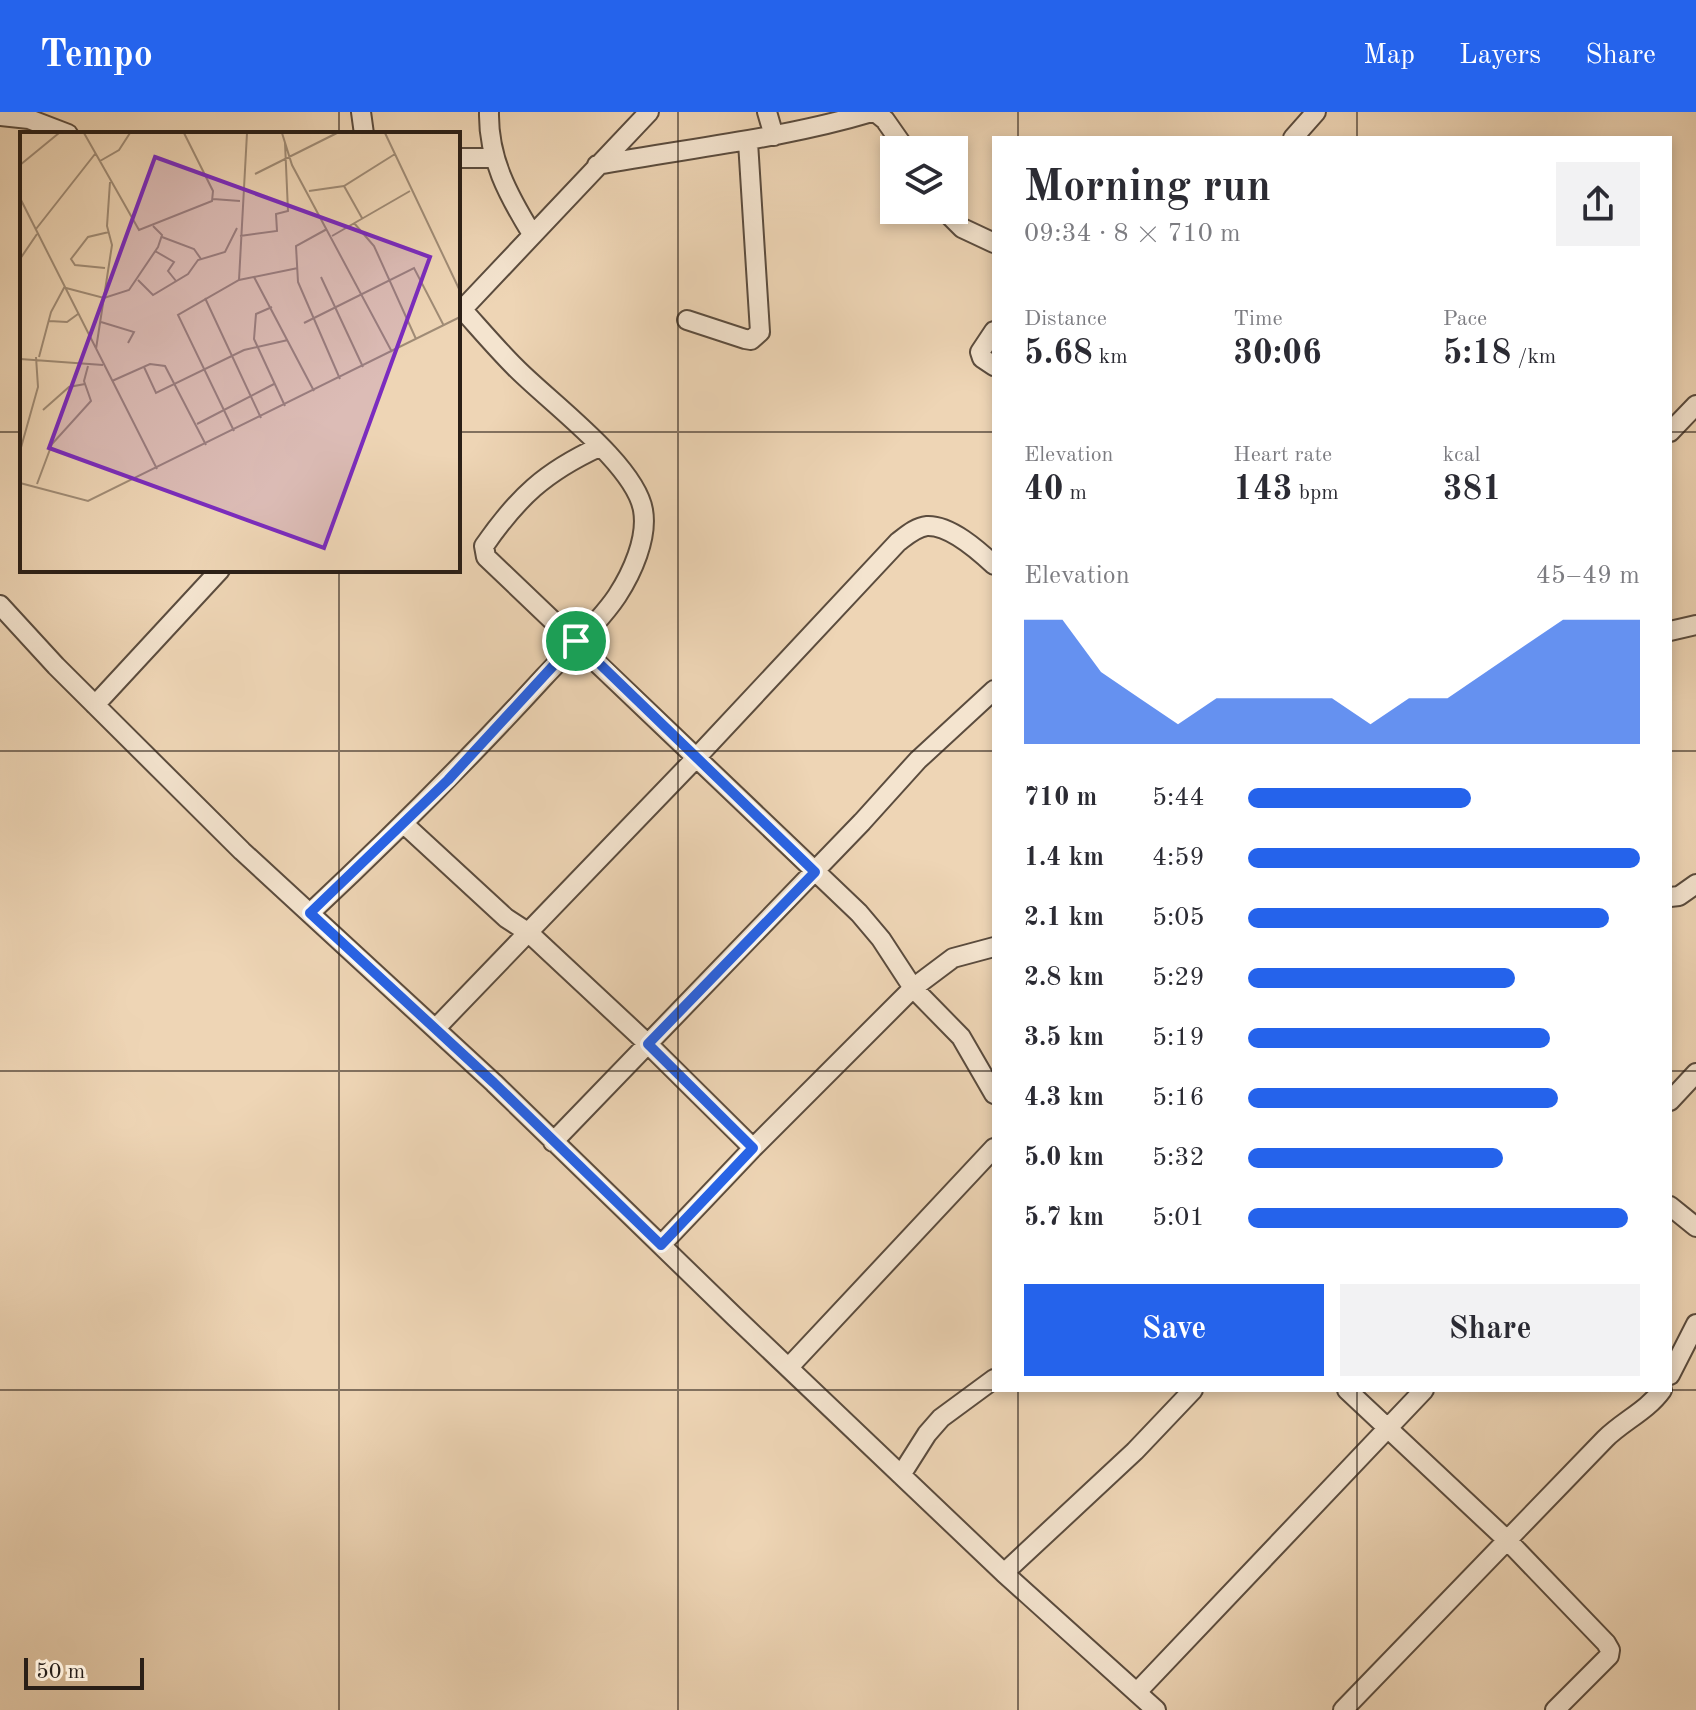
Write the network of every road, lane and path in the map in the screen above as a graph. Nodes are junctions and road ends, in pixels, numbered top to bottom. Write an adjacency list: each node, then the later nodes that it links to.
1 (361, 112): 9 (street)
2 (489, 112): 15 (street)
3 (649, 112): 16 (street)
4 (767, 112): 10 (street)
5 (873, 112): 10 (street); 11 (street)
6 (1316, 112): 12 (street)
7 (0, 116): 8 (street)
8 (63, 132)
9 (364, 132)
10 (774, 136): 13 (street)
11 (896, 136)
12 (1295, 136)
13 (748, 142): 16 (street); 21 (street)
14 (460, 158): 15 (street)
15 (494, 158): 18 (street)
16 (597, 165): 18 (street)
17 (958, 224): 19 (street)
18 (532, 234): 20 (street)
19 (992, 242)
20 (460, 312): 26 (street)
21 (687, 320)
22 (992, 334): 23 (street)
23 (992, 365)
24 (1696, 405): 25 (street)
25 (1672, 430)
26 (599, 447): 32 (street); 32 (street)
27 (992, 563): 35 (street)
28 (218, 572): 34 (street)
29 (0, 605): 34 (street)
30 (1696, 625): 31 (street)
31 (1672, 631)
32 (576, 641): 35 (street); 36 (street)
33 (992, 692): 37 (street)
34 (95, 705): 40 (street)
35 (696, 758): 37 (street); 41 (street)
36 (404, 824): 40 (street); 41 (street)
37 (815, 872): 43 (street); 45 (street)
38 (1696, 884): 39 (street)
39 (1672, 897)
40 (310, 913): 44 (street)
41 (529, 933): 44 (street); 45 (street)
42 (992, 948): 43 (street)
43 (913, 988): 47 (street); 50 (street)
44 (436, 1028): 49 (street)
45 (648, 1044): 49 (street); 50 (street)
46 (1696, 1073): 48 (street)
47 (992, 1091)
48 (1672, 1099)
49 (553, 1142): 54 (street)
50 (753, 1148): 54 (street)
51 (992, 1150): 56 (street)
52 (1672, 1208): 53 (street)
53 (1696, 1227)
54 (661, 1245): 56 (street)
55 (1696, 1324): 57 (street)
56 (789, 1367): 64 (street)
57 (1672, 1371)
58 (992, 1380): 64 (street)
59 (1191, 1392): 66 (street)
60 (1349, 1392): 63 (street)
61 (1422, 1392): 63 (street)
62 (1660, 1392): 65 (street)
63 (1388, 1426): 65 (street); 67 (street)
64 (901, 1475): 66 (street)
65 (1507, 1540): 69 (street); 70 (street)
66 (1004, 1573): 67 (street)
67 (1137, 1692): 68 (street)
68 (1156, 1710)
69 (1343, 1710)
70 (1555, 1710)

